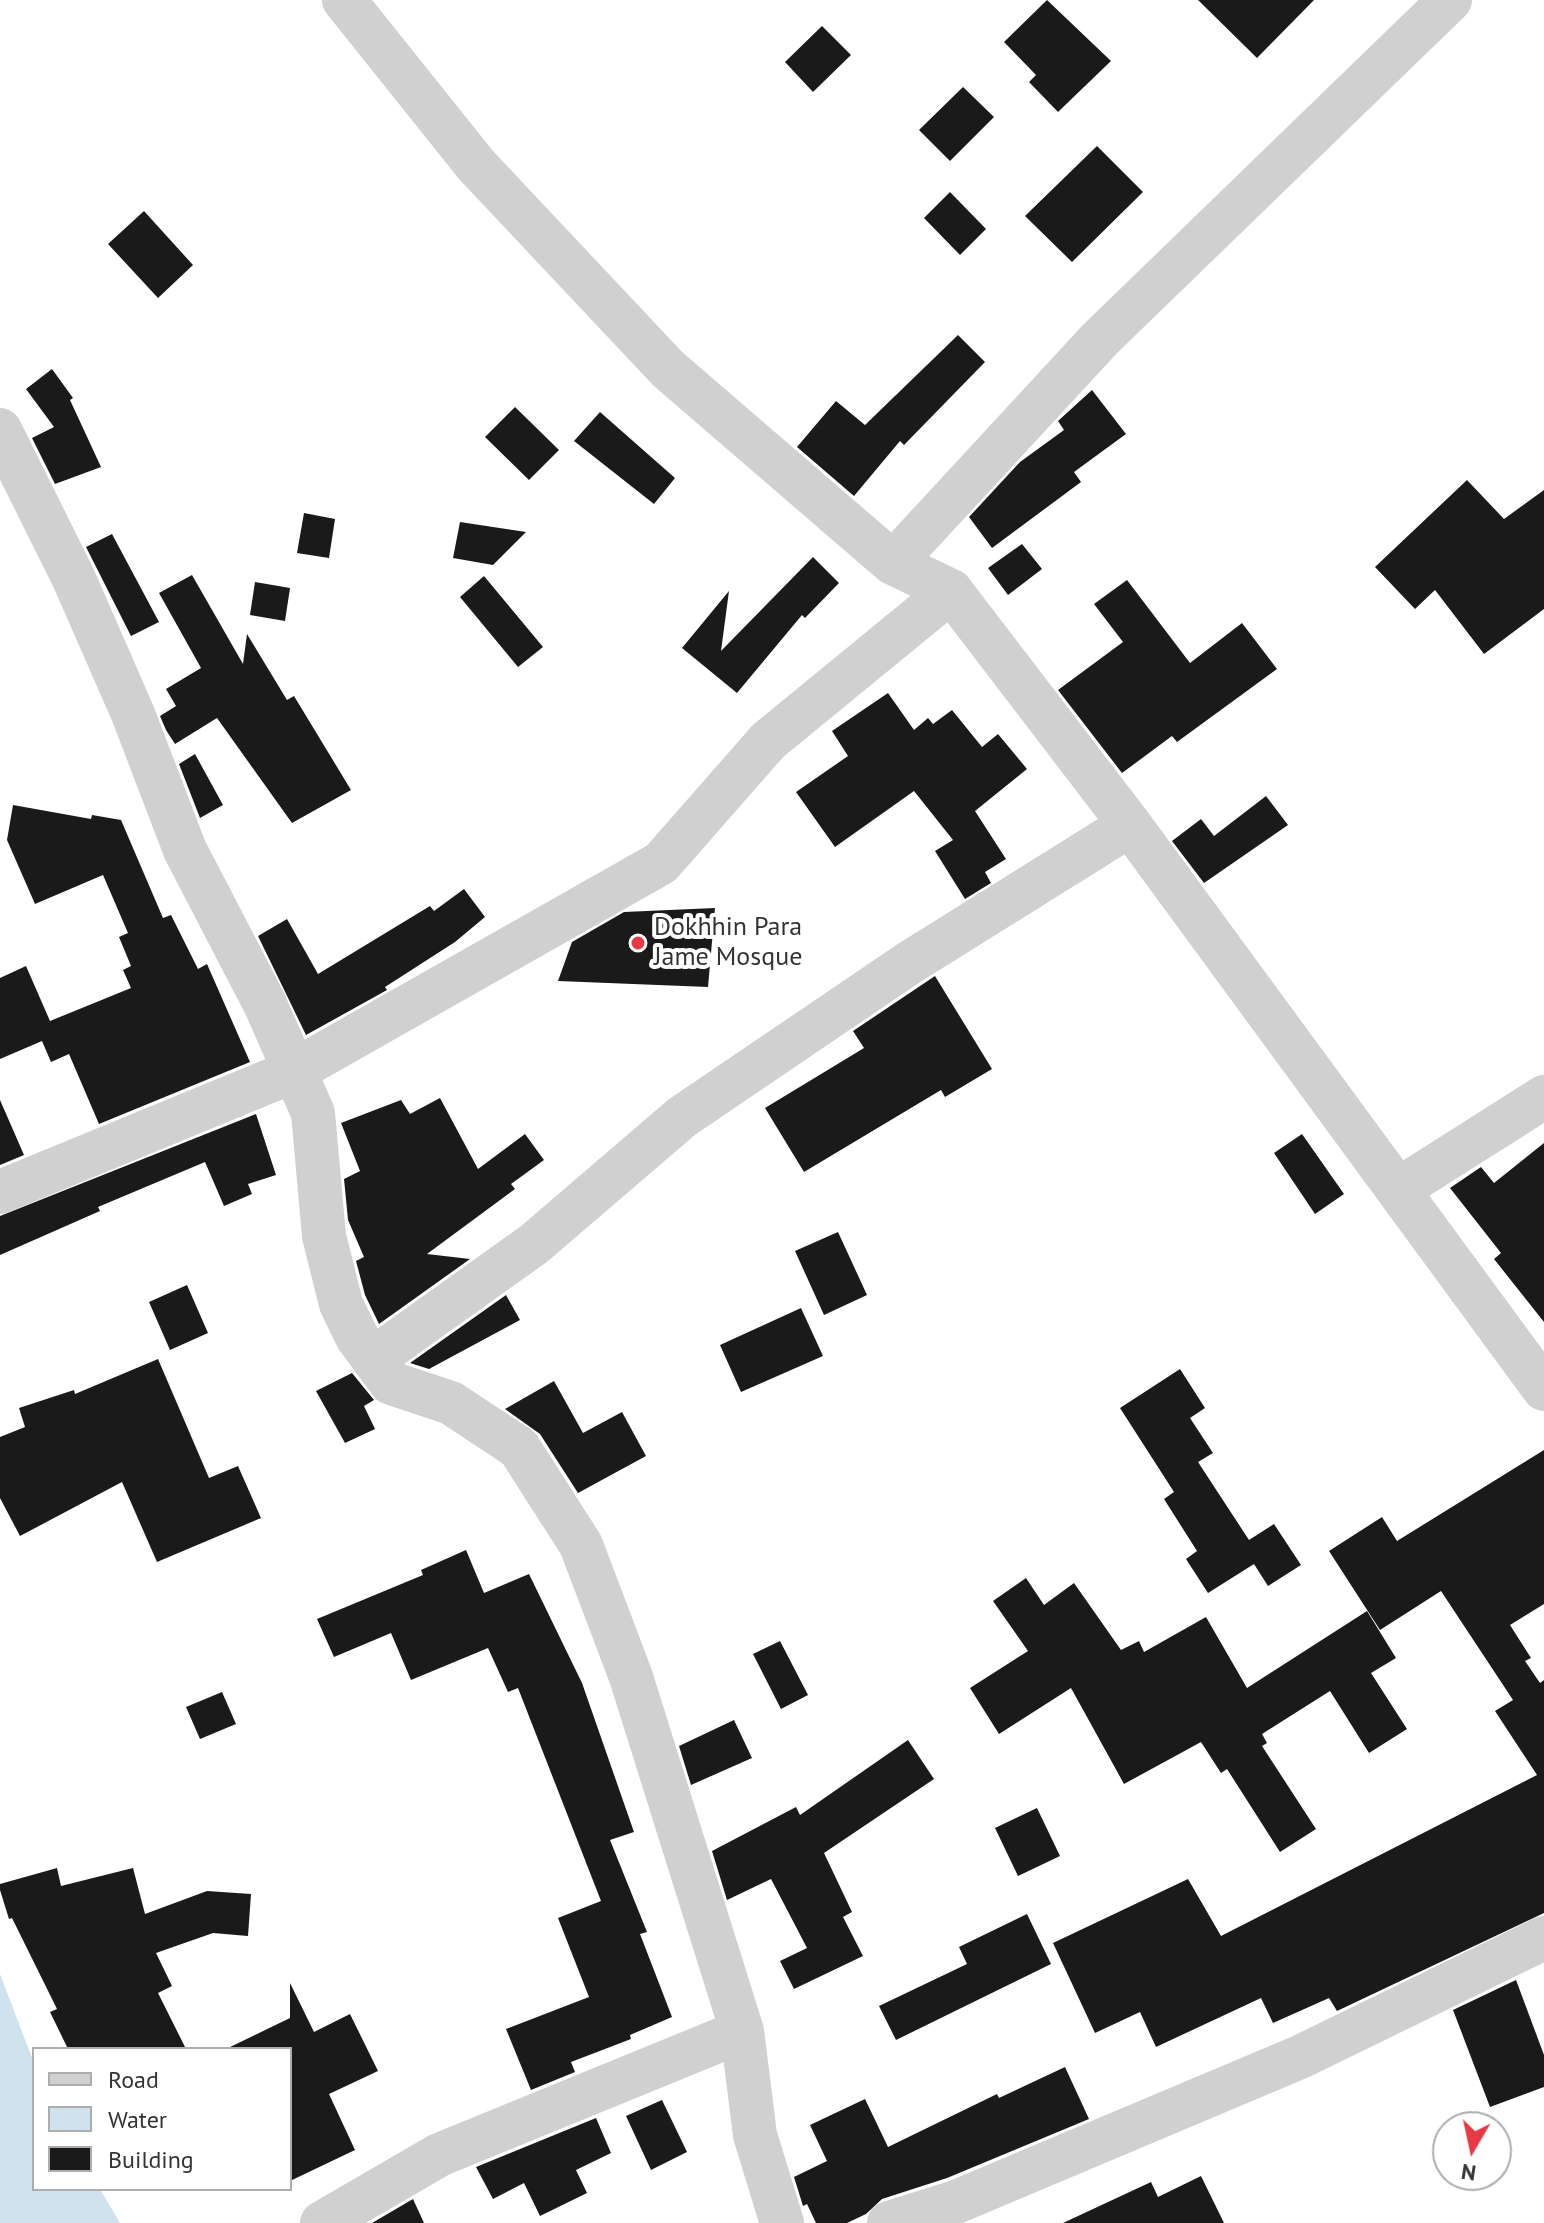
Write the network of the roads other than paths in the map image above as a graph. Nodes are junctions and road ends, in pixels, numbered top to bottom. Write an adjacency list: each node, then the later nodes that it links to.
1 (344, 0): 4 (street)
2 (1450, 0): 4 (street)
3 (0, 430): 7 (street)
4 (893, 563): 5 (street)
5 (951, 591): 6 (street); 7 (street)
6 (1130, 825): 9 (street); 11 (street)
7 (294, 1071): 10 (street); 11 (street)
8 (1544, 1097): 9 (street)
9 (1399, 1189): 12 (street)
10 (0, 1192)
11 (373, 1359): 14 (street)
12 (1544, 1389)
13 (1544, 1938): 17 (street)
14 (742, 2031): 15 (street); 16 (street)
15 (322, 2223)
16 (782, 2223)
17 (889, 2223)

